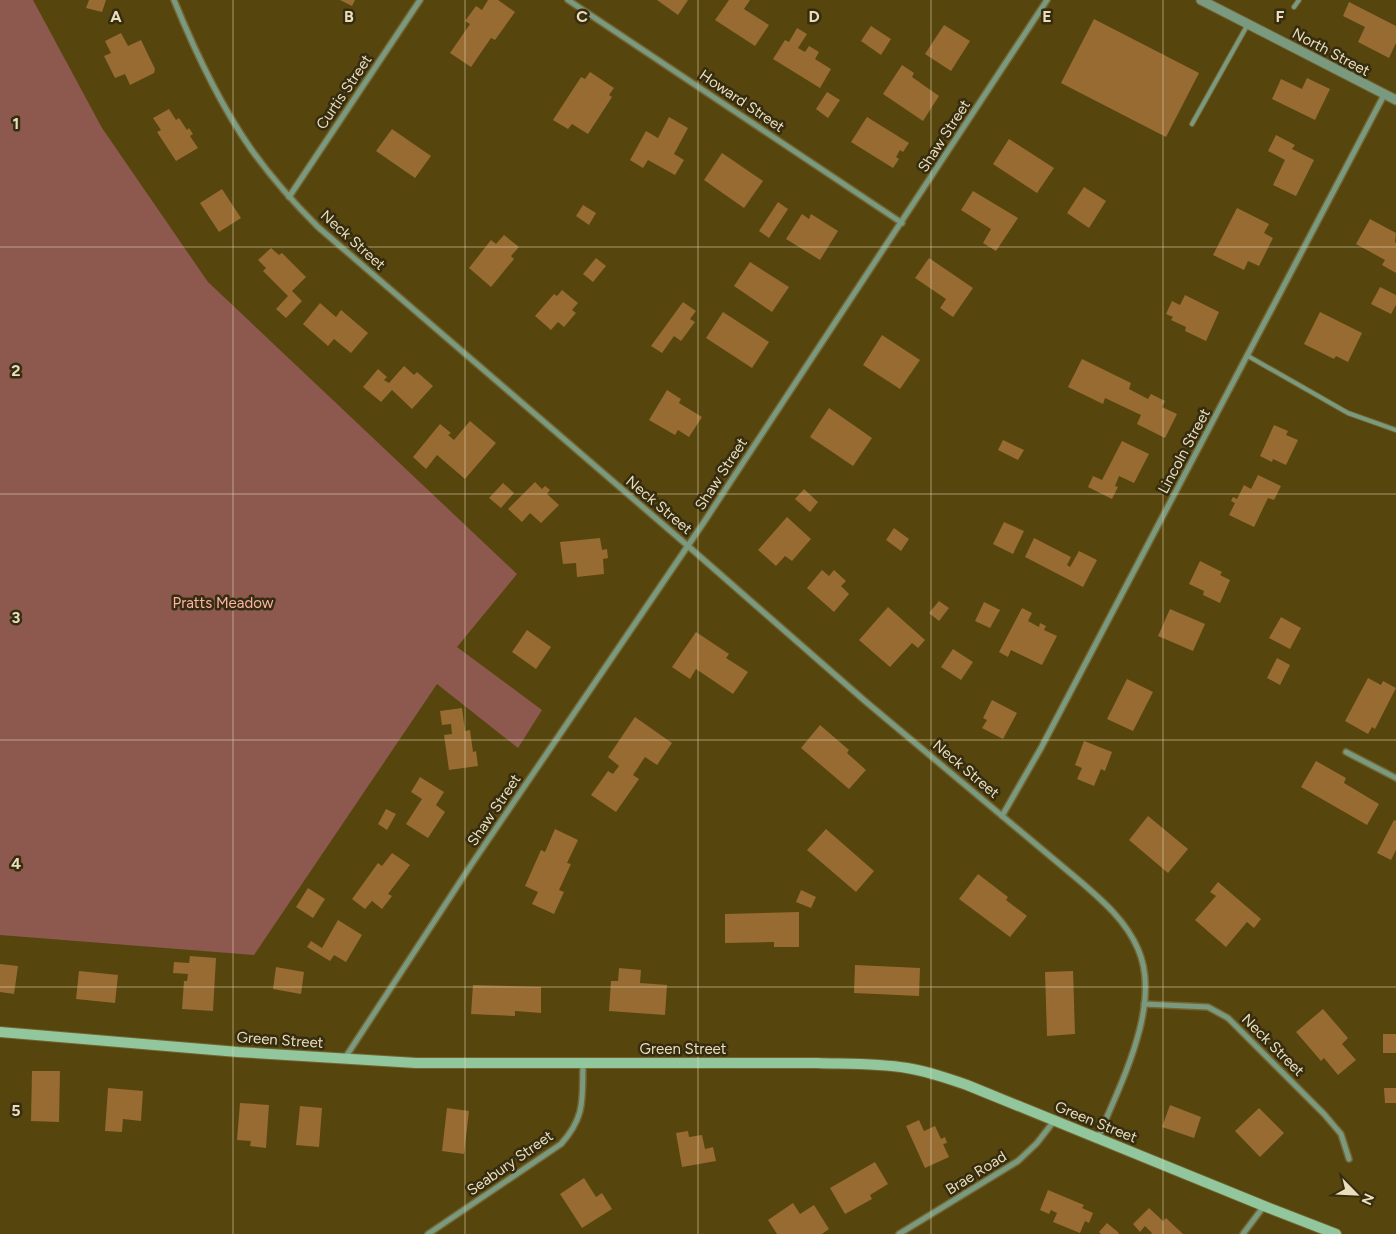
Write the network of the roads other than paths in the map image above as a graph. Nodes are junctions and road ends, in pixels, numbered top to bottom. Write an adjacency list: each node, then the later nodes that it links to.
1 (174, 0): 12 (street, Neck Street)
2 (420, 0): 12 (street, Curtis Street)
3 (568, 0): 13 (street, Howard Street)
4 (1047, 0): 13 (street, Shaw Street)
5 (1201, 0): 8 (street, North Street)
6 (1299, 0): 7 (lane)
7 (1294, 7)
8 (1248, 24): 9 (street, North Street); 11 (lane)
9 (1384, 95): 10 (street, North Street); 14 (street, Lincoln Street)
10 (1396, 100)
11 (1192, 124)
12 (289, 197): 16 (street, Neck Street)
13 (902, 223): 16 (street, Shaw Street)
14 (1248, 356): 15 (lane); 19 (street, Lincoln Street)
15 (1396, 430)
16 (688, 546): 19 (street, Neck Street); 22 (street, Shaw Street)
17 (1346, 752): 18 (street)
18 (1396, 778)
19 (1002, 816): 20 (street, Neck Street)
20 (1144, 1004): 25 (street, Neck Street); 26 (street, Neck Street)
21 (0, 1032): 22 (main road, Green Street)
22 (344, 1059): 23 (main road, Green Street)
23 (583, 1064): 24 (main road, Green Street); 28 (street, Seabury Street)
24 (1054, 1121): 25 (main road, Green Street); 29 (street, Brae Road)
25 (1098, 1138): 27 (main road, Green Street)
26 (1349, 1159)
27 (1264, 1206): 30 (street); 31 (main road, Green Street)
28 (428, 1234)
29 (900, 1234)
30 (1243, 1234)
31 (1336, 1234)

